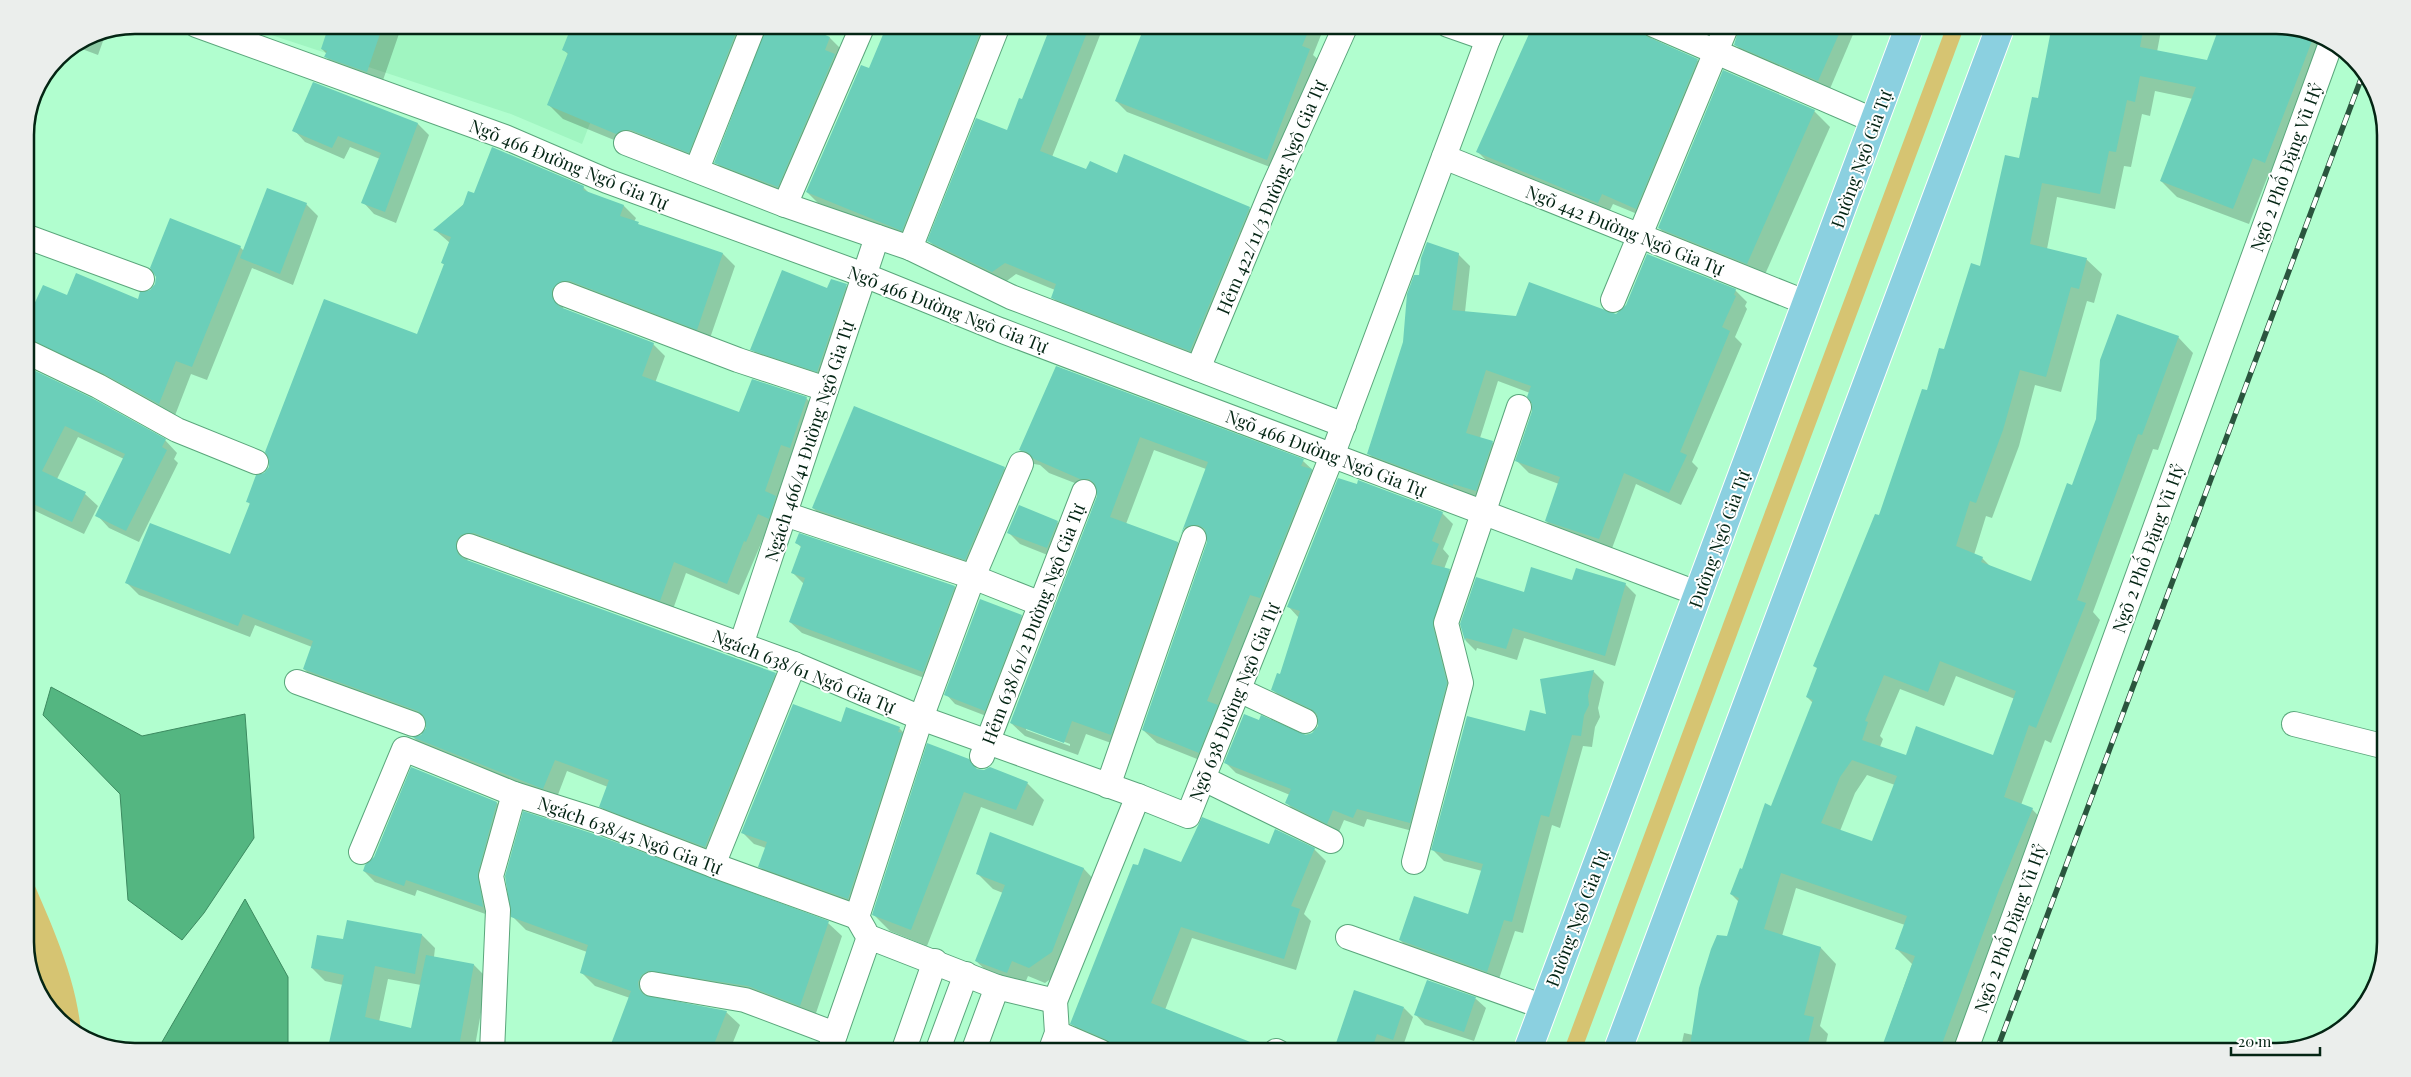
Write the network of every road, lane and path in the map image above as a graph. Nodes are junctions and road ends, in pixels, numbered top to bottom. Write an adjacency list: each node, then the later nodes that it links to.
1 (221, 34): 22 (street, Ngõ 466 Đường Ngô Gia Tự)
2 (750, 34): 16 (street)
3 (859, 34): 17 (street)
4 (994, 34): 21 (street)
5 (1342, 34): 28 (street, Hẻm 422/11/3 Đường Ngô Gia Tự)
6 (1490, 34): 15 (street)
7 (1674, 34): 12 (street)
8 (1724, 34): 12 (street)
9 (1907, 34): 13 (main road, Đường Ngô Gia Tự)
10 (1998, 34): 77 (main road)
11 (2329, 48): 78 (street, Ngõ 2 Phố Đặng Vũ Hỷ)
12 (1717, 53): 13 (street); 18 (street)
13 (1875, 121): 26 (main road, Đường Ngô Gia Tự)
14 (626, 143): 16 (street)
15 (1444, 157): 18 (street, Ngõ 442 Đường Ngô Gia Tự); 31 (street)
16 (697, 169): 17 (street)
17 (785, 204): 19 (street)
18 (1638, 236): 25 (street); 26 (street, Ngõ 442 Đường Ngô Gia Tự)
19 (877, 237): 21 (street); 22 (street, Ngách 466/41 Đường Ngô Gia Tự)
20 (34, 239): 23 (street)
21 (910, 248): 28 (street)
22 (864, 275): 29 (street, Ngách 466/41 Đường Ngô Gia Tự); 32 (street, Ngõ 466 Đường Ngô Gia Tự)
23 (142, 279)
24 (565, 294): 29 (street)
25 (1613, 300)
26 (1807, 303): 41 (main road, Đường Ngô Gia Tự)
27 (34, 355): 33 (street)
28 (1198, 369): 31 (street)
29 (826, 389): 37 (street, Ngách 466/41 Đường Ngô Gia Tự)
30 (1519, 408): 36 (street)
31 (1344, 425): 32 (street)
32 (1332, 456): 36 (street, Ngõ 466 Đường Ngô Gia Tự); 46 (street, Ngõ 638 Đường Ngô Gia Tự)
33 (256, 462)
34 (1022, 464): 40 (street)
35 (1084, 492): 42 (street, Hẻm 638/61/2 Đường Ngô Gia Tự)
36 (1483, 512): 41 (street, Ngõ 466 Đường Ngô Gia Tự); 59 (street)
37 (785, 514): 40 (street); 43 (street, Ngách 466/41 Đường Ngô Gia Tự)
38 (1194, 538): 54 (street)
39 (469, 546): 43 (street, Ngách 638/61 Ngô Gia Tự)
40 (973, 577): 42 (street); 47 (street)
41 (1699, 594): 69 (main road, Đường Ngô Gia Tự)
42 (1041, 604): 52 (street, Hẻm 638/61/2 Đường Ngô Gia Tự)
43 (741, 645): 44 (street, Ngách 638/61 Ngô Gia Tự)
44 (794, 664): 47 (street, Ngách 638/61 Ngô Gia Tự); 60 (street)
45 (297, 682): 49 (street)
46 (1239, 690): 48 (street); 53 (street, Ngõ 638 Đường Ngô Gia Tự)
47 (921, 718): 52 (street, Ngách 638/61 Ngô Gia Tự); 61 (street)
48 (1305, 721)
49 (413, 724)
50 (2294, 724): 51 (street)
51 (2377, 745)
52 (985, 749): 54 (street, Ngách 638/61 Ngô Gia Tự)
53 (1204, 779): 56 (street, Ngõ 638 Đường Ngô Gia Tự); 57 (street)
54 (1108, 786): 56 (street, Ngách 638/61 Ngô Gia Tự)
55 (514, 794): 58 (street, Ngách 638/45 Ngô Gia Tự); 60 (street, Ngách 638/45 Ngô Gia Tự); 71 (street)
56 (1138, 796): 68 (street)
57 (1331, 841)
58 (361, 852)
59 (1414, 862)
60 (713, 866): 61 (street, Ngách 638/45 Ngô Gia Tự)
61 (857, 917): 62 (street)
62 (870, 937): 64 (street); 72 (street)
63 (1348, 937): 69 (street)
64 (935, 962): 65 (street); 73 (street)
65 (966, 974): 67 (street); 74 (street)
66 (652, 984): 72 (street)
67 (997, 987): 68 (street); 75 (street)
68 (1055, 1001): 70 (street)
69 (1544, 1007): 76 (main road, Đường Ngô Gia Tự)
70 (1053, 1042)
71 (492, 1043)
72 (832, 1043)
73 (906, 1043)
74 (940, 1043)
75 (976, 1043)
76 (1530, 1043)
77 (1620, 1043)
78 (1968, 1043)

